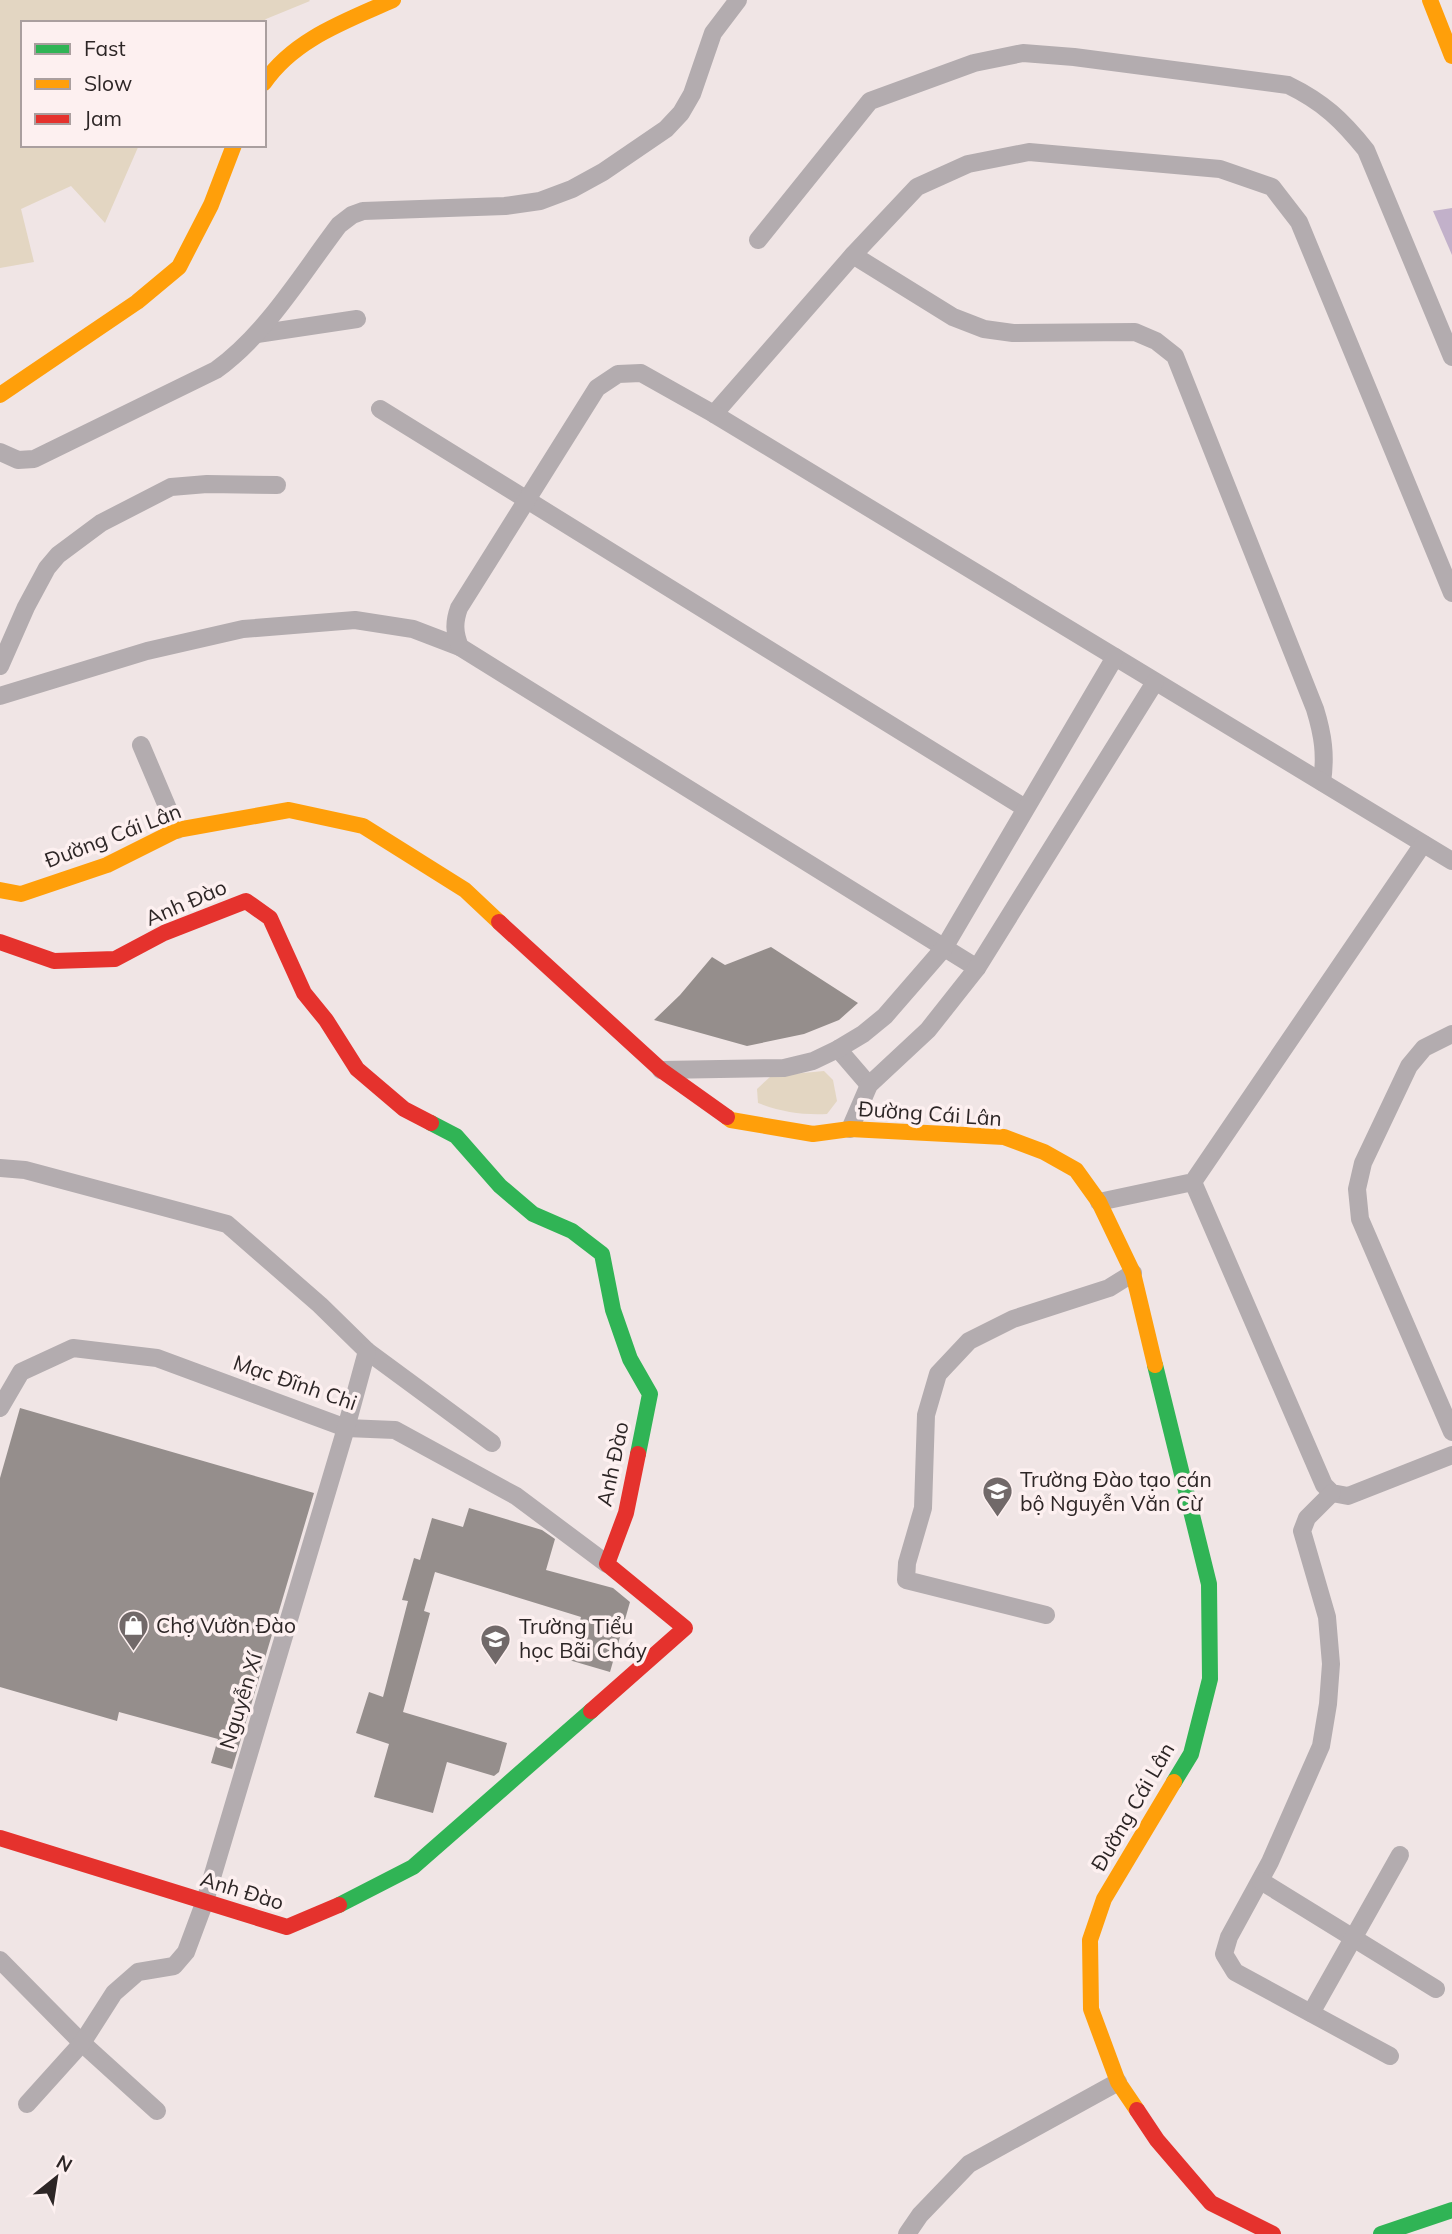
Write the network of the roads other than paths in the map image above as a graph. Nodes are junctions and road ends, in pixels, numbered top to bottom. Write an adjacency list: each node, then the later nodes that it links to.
1 (393, 0): 5 (main road)
2 (738, 0): 10 (street)
3 (1430, 0): 4 (main road)
4 (1452, 56)
5 (266, 78)
6 (233, 147): 12 (main road)
7 (758, 240): 11 (street)
8 (853, 256): 14 (street); 18 (street); 25 (street)
9 (357, 319): 10 (street)
10 (257, 334): 15 (street)
11 (1452, 357)
12 (0, 395)
13 (380, 409): 17 (street)
14 (714, 414): 17 (street); 20 (street)
15 (0, 452)
16 (277, 485): 21 (street)
17 (528, 499): 19 (street); 26 (street)
18 (1452, 593)
19 (460, 647): 23 (street); 32 (street)
20 (1115, 657): 22 (street); 26 (street)
21 (0, 666)
22 (1155, 682): 25 (street); 33 (street)
23 (0, 696)
24 (141, 745): 27 (street)
25 (1322, 782): 28 (street)
26 (1025, 808): 32 (street)
27 (177, 830): 30 (main road, Đường Cái Lân); 36 (main road, Đường Cái Lân)
28 (1423, 844): 29 (street); 40 (street)
29 (1452, 860)
30 (0, 890)
31 (0, 942): 50 (main road, Anh Đào)
32 (944, 948): 33 (street); 35 (street)
33 (976, 968): 37 (street)
34 (1452, 1034): 46 (street)
35 (838, 1049): 36 (street); 37 (street)
36 (661, 1070): 38 (main road, Đường Cái Lân)
37 (869, 1084): 38 (street)
38 (850, 1129): 41 (main road, Đường Cái Lân)
39 (0, 1168): 43 (street)
40 (1193, 1181): 41 (street); 49 (street)
41 (1100, 1202): 42 (main road, Đường Cái Lân)
42 (1133, 1273): 51 (street); 62 (main road, Đường Cái Lân)
43 (367, 1352): 45 (street, Nguyễn Xí); 47 (street)
44 (0, 1408): 45 (street, Mạc Đĩnh Chi)
45 (346, 1428): 50 (street, Mạc Đĩnh Chi); 55 (street, Nguyễn Xí)
46 (1452, 1432)
47 (492, 1443)
48 (1452, 1455): 49 (street)
49 (1332, 1493): 54 (street)
50 (607, 1564): 55 (main road, Anh Đào)
51 (1046, 1615)
52 (0, 1838): 55 (main road, Anh Đào)
53 (1400, 1855): 56 (street)
54 (1261, 1881): 56 (street); 59 (street)
55 (205, 1901): 60 (street, Nguyễn Xí)
56 (1352, 1938): 58 (street); 59 (street)
57 (0, 1959): 60 (street)
58 (1436, 1989)
59 (1311, 2013): 61 (street)
60 (82, 2043): 63 (street); 64 (street)
61 (1390, 2056)
62 (1118, 2082): 66 (street); 67 (main road, Đường Cái Lân)
63 (27, 2104)
64 (157, 2111)
65 (1452, 2210): 68 (main road)
66 (907, 2234)
67 (1273, 2234)
68 (1381, 2234)

